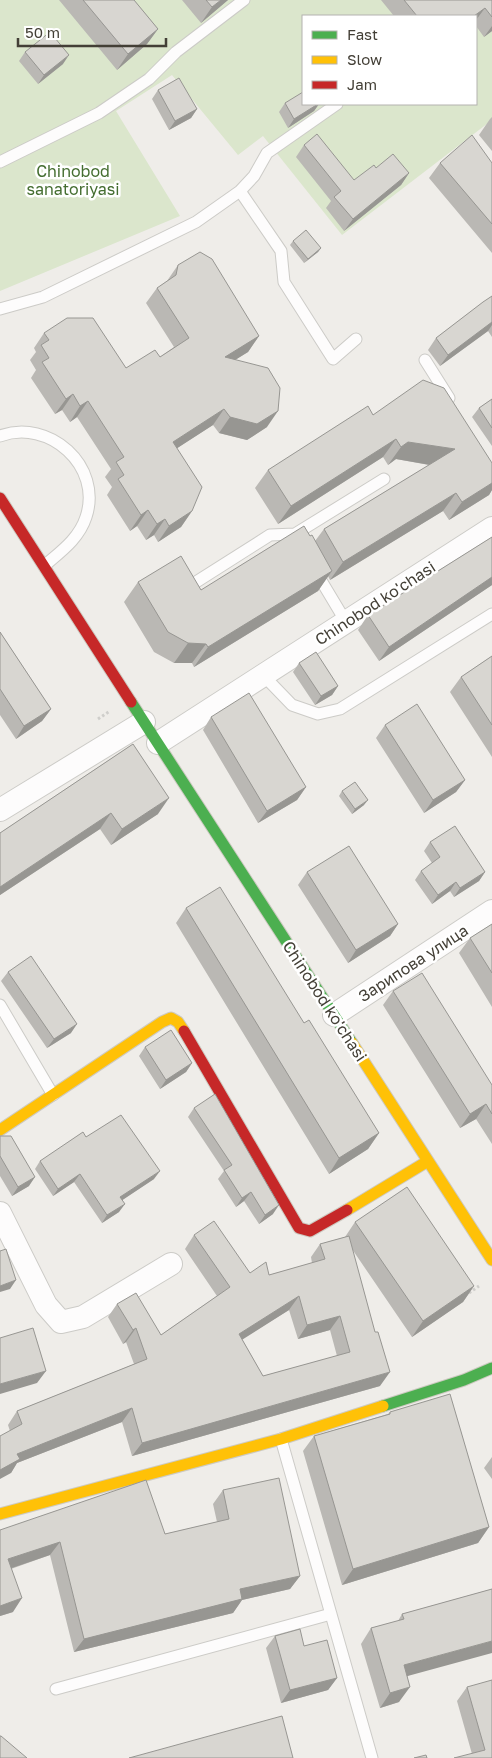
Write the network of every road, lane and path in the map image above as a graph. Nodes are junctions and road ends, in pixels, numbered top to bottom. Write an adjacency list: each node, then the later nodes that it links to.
1 (244, 0): 3 (lane)
2 (336, 105): 4 (lane)
3 (0, 162)
4 (240, 191): 5 (lane); 6 (lane)
5 (0, 309)
6 (356, 339)
7 (425, 360): 8 (lane)
8 (456, 410)
9 (0, 436): 16 (lane)
10 (384, 479): 13 (lane)
11 (0, 498): 16 (street, Chinobod ko'chasi)
12 (492, 528): 19 (street, Chinobod ko'chasi)
13 (295, 534): 14 (lane); 17 (lane)
14 (302, 547)
15 (312, 564): 19 (lane)
16 (44, 566): 23 (street, Chinobod ko'chasi)
17 (185, 590)
18 (492, 614): 20 (lane)
19 (346, 622): 20 (street, Chinobod ko'chasi)
20 (263, 675): 24 (street, Chinobod ko'chasi)
21 (110, 711): 22 (path)
22 (98, 719)
23 (144, 722): 24 (street, Chinobod ko'chasi); 25 (street)
24 (158, 742): 28 (street, Chinobod ko'chasi)
25 (0, 810)
26 (492, 911): 28 (street, Зарипова улица)
27 (0, 1005): 29 (lane)
28 (334, 1015): 31 (street, Chinobod ko'chasi)
29 (53, 1095): 30 (street); 31 (street)
30 (0, 1130)
31 (428, 1161): 33 (street, Chinobod ko'chasi)
32 (0, 1213): 34 (street)
33 (492, 1260)
34 (171, 1264)
35 (479, 1286): 36 (path)
36 (470, 1293)
37 (492, 1368): 38 (street)
38 (281, 1439): 39 (street); 40 (lane)
39 (0, 1514)
40 (331, 1614): 41 (lane); 42 (lane)
41 (56, 1689)
42 (372, 1758)

